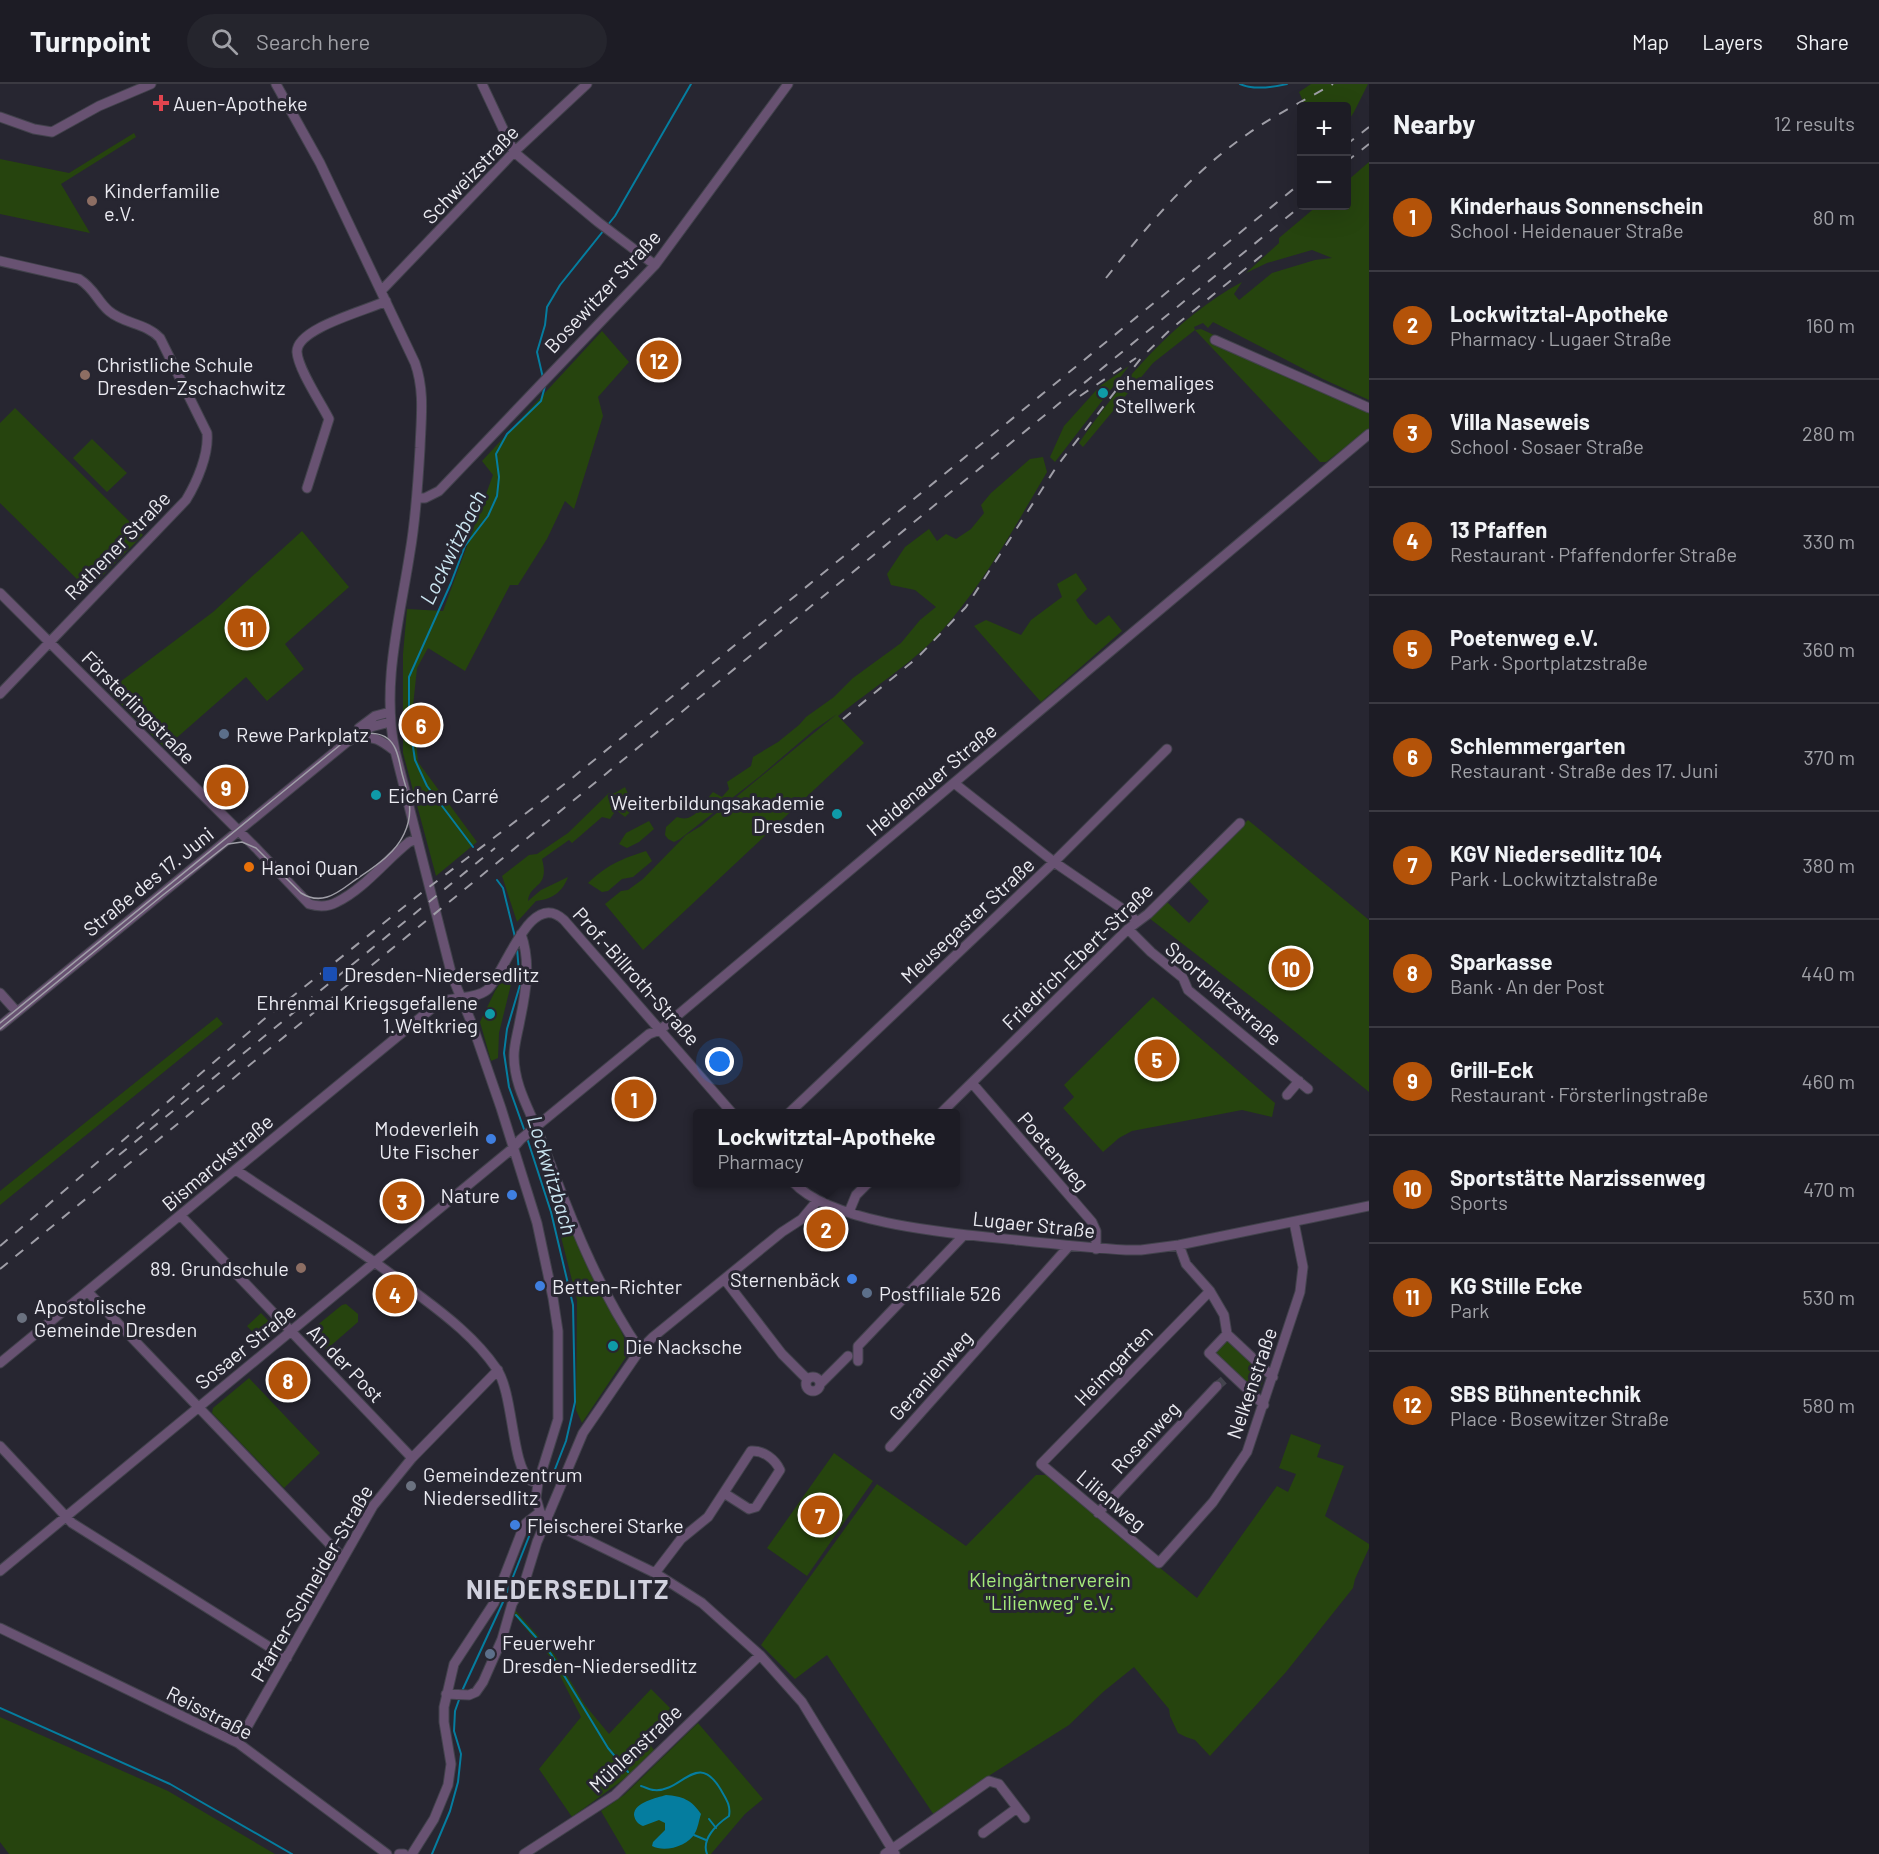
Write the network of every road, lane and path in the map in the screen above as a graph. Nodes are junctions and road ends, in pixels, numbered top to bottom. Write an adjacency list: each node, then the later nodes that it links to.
1 (151, 84): 6 (street)
2 (276, 84): 11 (street)
3 (482, 84): 8 (street)
4 (587, 84): 8 (street, Schweizstraße)
5 (788, 84): 10 (street, Bosewitzer Straße)
6 (128, 88): 7 (street)
7 (0, 117)
8 (514, 152): 10 (street); 11 (street, Schweizstraße)
9 (0, 261): 19 (street, Rathener Straße)
10 (655, 265): 17 (street, Bosewitzer Straße)
11 (381, 291): 12 (street)
12 (386, 301): 16 (street); 17 (street)
13 (1215, 340): 14 (street)
14 (1369, 408)
15 (1369, 434): 25 (street, Heidenauer Straße)
16 (307, 488)
17 (417, 498): 21 (street)
18 (0, 593): 19 (street, Försterlingstraße)
19 (49, 642): 20 (street, Rathener Straße); 27 (street, Försterlingstraße)
20 (0, 694)
21 (390, 717): 22 (street, Straße des 17. Juni); 24 (street)
22 (347, 741): 24 (street); 27 (street, Straße des 17. Juni)
23 (1167, 749): 29 (street, Meusegaster Straße)
24 (394, 751): 28 (street)
25 (954, 783): 29 (street); 37 (street, Heidenauer Straße)
26 (1240, 823): 30 (street, Friedrich-Ebert-Straße)
27 (238, 831): 28 (street, Försterlingstraße); 35 (street, Straße des 17. Juni)
28 (417, 839): 34 (street)
29 (1054, 862): 30 (street); 43 (street, Meusegaster Straße)
30 (1136, 921): 31 (street, Friedrich-Ebert-Straße)
31 (1128, 929): 38 (street, Sportplatzstraße); 39 (street, Friedrich-Ebert-Straße)
32 (520, 936): 34 (street, Prof.-Billroth-Straße); 37 (street, Prof.-Billroth-Straße); 45 (street)
33 (0, 993): 35 (street)
34 (461, 997): 46 (street); 47 (street, Bismarckstraße)
35 (17, 1012): 36 (street, Straße des 17. Juni)
36 (0, 1026)
37 (660, 1030): 42 (street, Prof.-Billroth-Straße); 45 (street, Heidenauer Straße)
38 (1299, 1081): 40 (street, Sportplatzstraße); 41 (street)
39 (972, 1083): 44 (street, Friedrich-Ebert-Straße); 58 (street, Poetenweg)
40 (1308, 1089)
41 (1287, 1095)
42 (729, 1109)
43 (792, 1109)
44 (944, 1109)
45 (534, 1129): 46 (street, Heidenauer Straße); 65 (street)
46 (513, 1148): 59 (street, Sosaer Straße); 78 (street)
47 (236, 1170): 53 (street, Bismarckstraße); 59 (street)
48 (799, 1187): 50 (street)
49 (864, 1187): 52 (street)
50 (817, 1201): 52 (street, Lugaer Straße); 60 (street)
51 (1369, 1206): 54 (street, Lugaer Straße)
52 (849, 1212): 55 (street, Lugaer Straße)
53 (180, 1216): 62 (street, Bismarckstraße); 63 (street, An der Post)
54 (1294, 1222): 56 (street, Lugaer Straße); 70 (street, Nelkenstraße)
55 (964, 1235): 57 (street, Lugaer Straße); 67 (street)
56 (1179, 1245): 58 (street, Lugaer Straße); 61 (street)
57 (1069, 1246): 58 (street, Lugaer Straße); 75 (street, Geranienweg)
58 (1096, 1249)
59 (377, 1262): 63 (street, Sosaer Straße); 69 (street)
60 (725, 1280): 65 (street); 66 (street)
61 (1210, 1291): 64 (street); 77 (street, Heimgarten)
62 (88, 1292): 68 (street, Bismarckstraße); 73 (street)
63 (291, 1332): 73 (street, Sosaer Straße); 76 (street, An der Post)
64 (1227, 1334): 70 (street); 72 (street)
65 (640, 1350): 81 (street)
66 (849, 1356)
67 (858, 1360)
68 (0, 1363)
69 (498, 1370): 76 (street, Pfarrer-Schneider-Straße); 78 (street)
70 (1273, 1377): 72 (street, Nelkenstraße)
71 (1218, 1386): 80 (street, Rosenweg)
72 (1264, 1405): 84 (street, Nelkenstraße)
73 (198, 1408): 82 (street, Sosaer Straße); 83 (street)
74 (0, 1446): 82 (street)
75 (890, 1447)
76 (412, 1458): 83 (street, Pfarrer-Schneider-Straße)
77 (1041, 1464): 80 (street, Lilienweg)
78 (538, 1483): 81 (street)
79 (724, 1493): 79 (street); 86 (street)
80 (1098, 1513): 84 (street, Lilienweg)
81 (543, 1516): 86 (street); 90 (street); 90 (street)
82 (66, 1517): 85 (street, Sosaer Straße); 89 (street)
83 (343, 1558): 89 (street, Pfarrer-Schneider-Straße)
84 (1159, 1563)
85 (0, 1571)
86 (655, 1573): 88 (street)
87 (0, 1628): 91 (street, Reisstraße)
88 (760, 1655): 95 (street); 100 (street, Mühlenstraße)
89 (287, 1658): 91 (street, Pfarrer-Schneider-Straße)
90 (455, 1695): 99 (street)
91 (238, 1743): 96 (street, Reisstraße)
92 (1017, 1808): 93 (street); 94 (street); 95 (street)
93 (1025, 1818)
94 (983, 1833)
95 (891, 1852)
96 (387, 1854)
97 (399, 1854): 98 (street)
98 (404, 1854)
99 (412, 1854)
100 (524, 1854)

